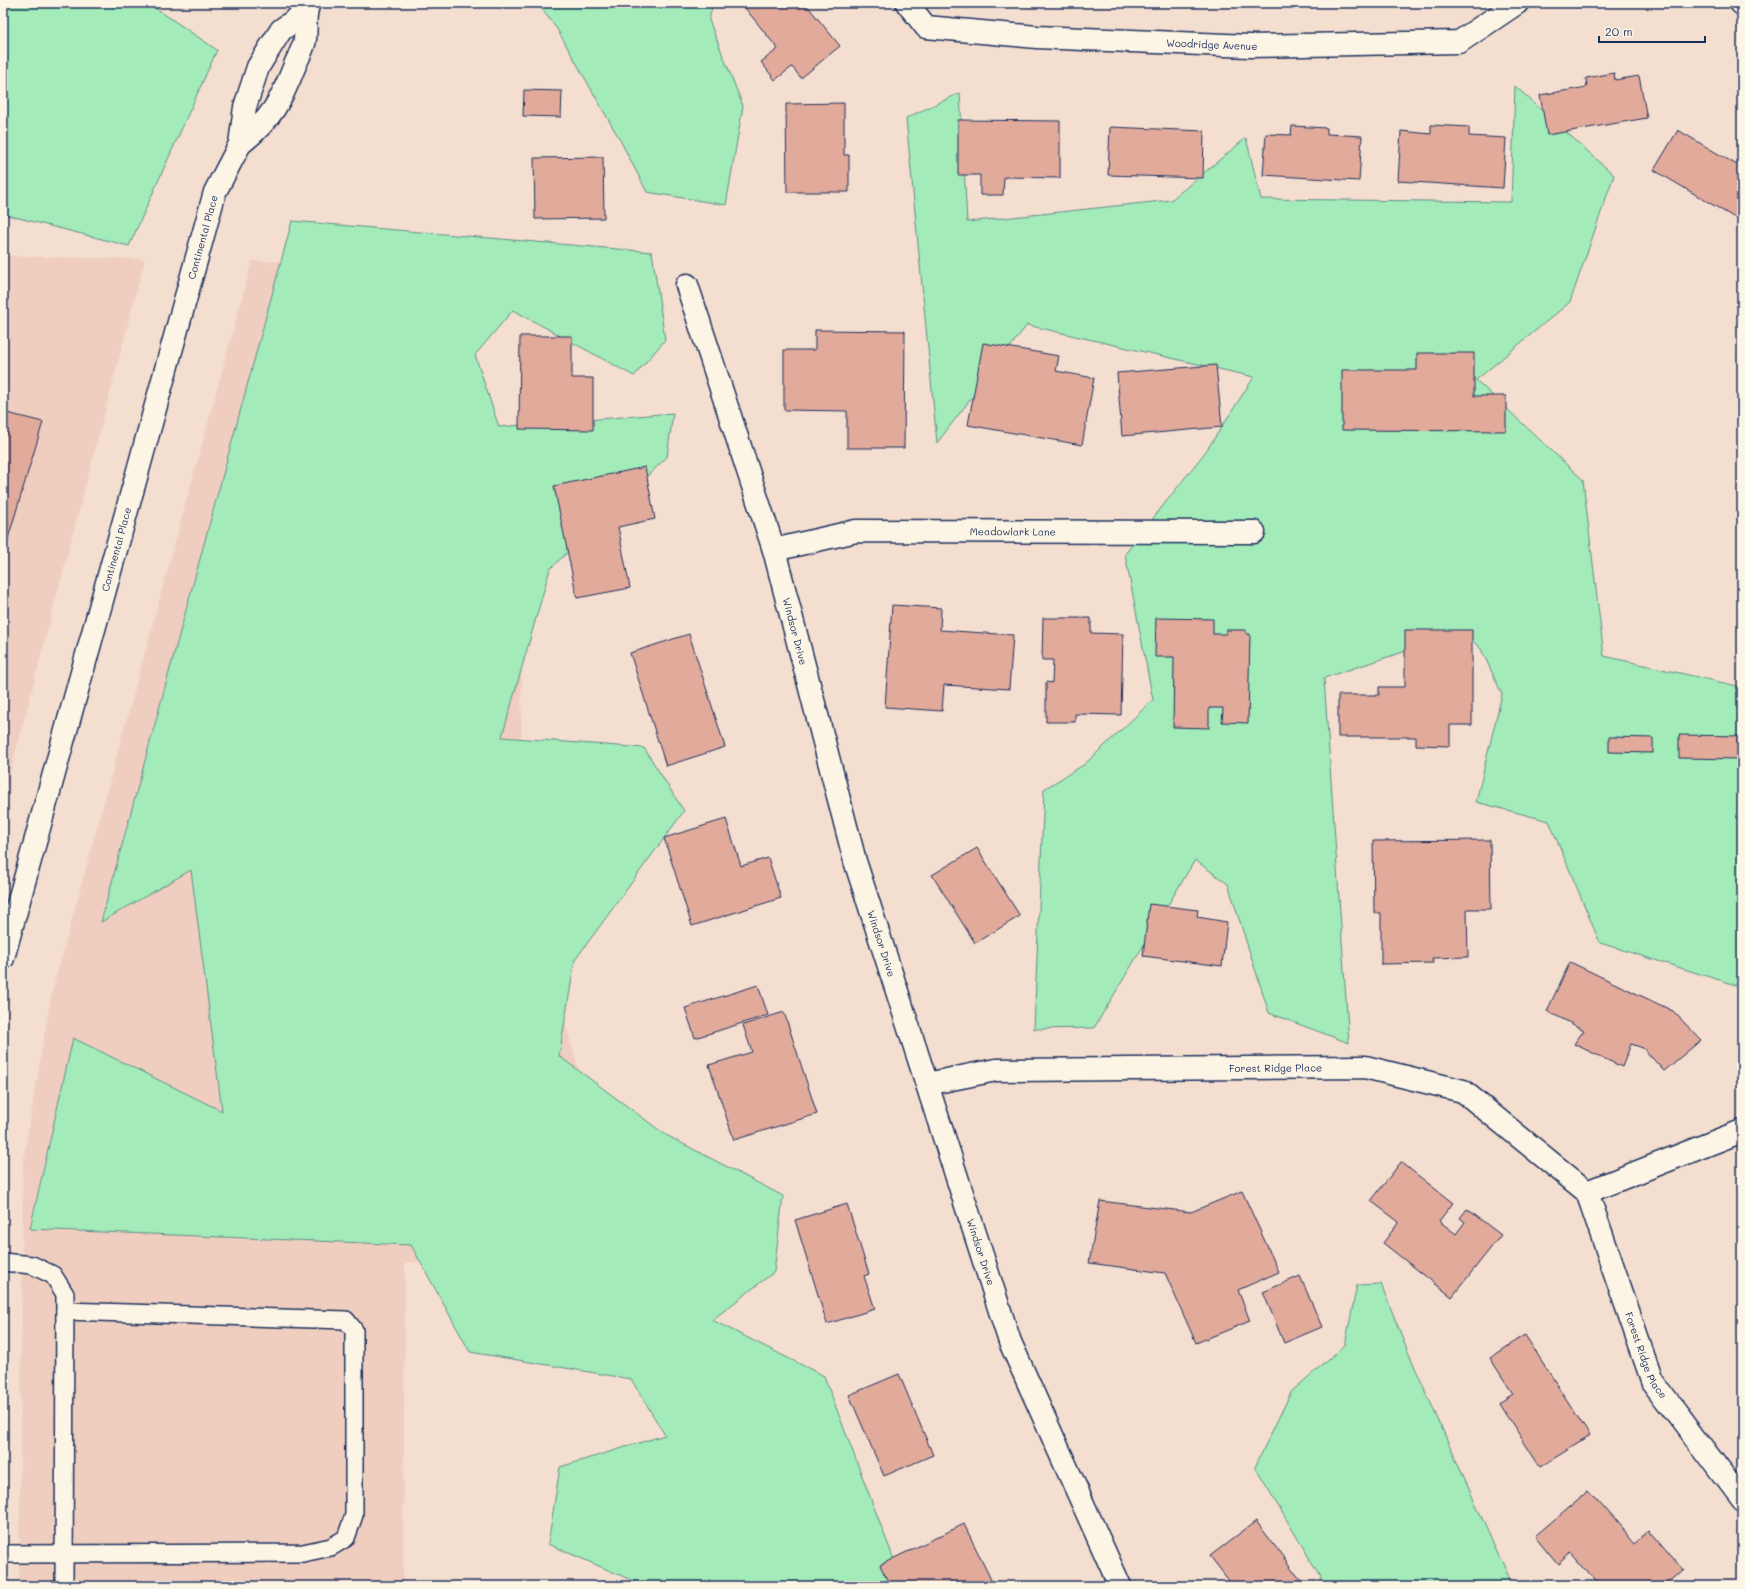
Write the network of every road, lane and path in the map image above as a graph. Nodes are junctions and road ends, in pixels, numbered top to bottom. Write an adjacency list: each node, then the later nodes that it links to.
1 (907, 3): 2 (street, Woodridge Avenue)
2 (1517, 3)
3 (307, 8): 4 (street, Continental Place); 4 (street, Continental Place)
4 (240, 144): 8 (street, Continental Place)
5 (687, 285): 7 (street, Windsor Drive)
6 (1254, 532): 7 (street, Meadowlark Lane)
7 (774, 550): 9 (street, Windsor Drive)
8 (3, 958)
9 (927, 1084): 11 (street, Forest Ridge Place); 18 (street, Windsor Drive)
10 (1742, 1131): 11 (street)
11 (1587, 1192): 14 (street, Forest Ridge Place)
12 (3, 1262): 13 (lane)
13 (65, 1311): 16 (lane); 16 (lane)
14 (1742, 1499)
15 (3, 1554): 16 (lane)
16 (64, 1554): 17 (lane)
17 (64, 1586)
18 (1120, 1586)

